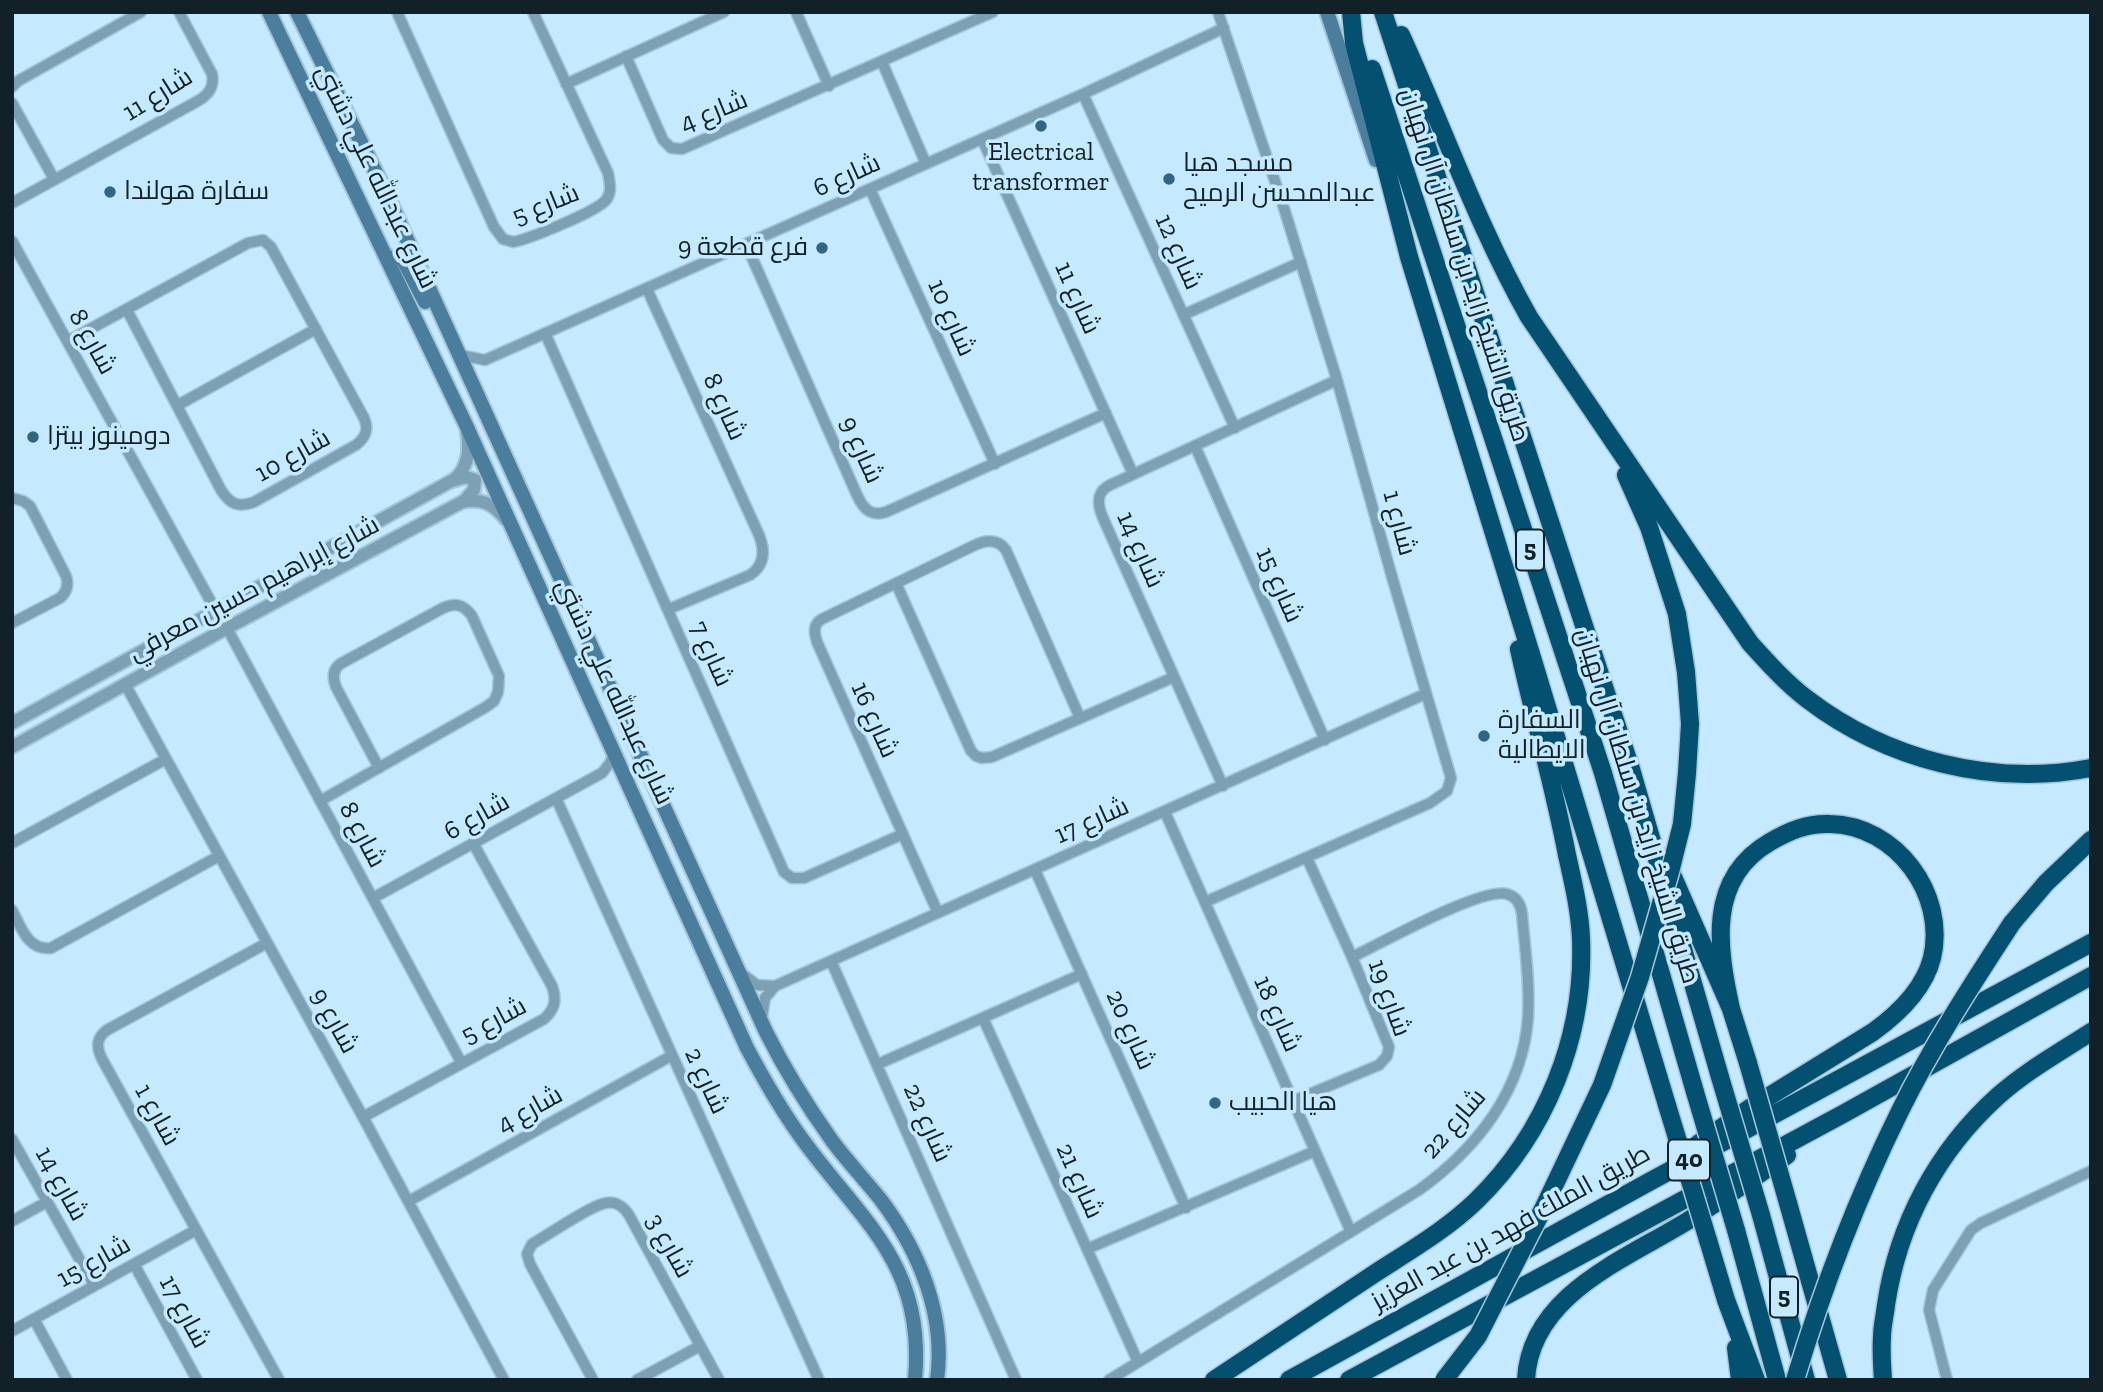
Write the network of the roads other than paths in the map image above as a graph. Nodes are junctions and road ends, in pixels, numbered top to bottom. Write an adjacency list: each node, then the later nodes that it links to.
1 (141, 12): 22 (street)
2 (179, 12): 28 (street, شارع 11)
3 (270, 12): 25 (main road, شارع عبدالله علي دشتي)
4 (297, 12): 17 (main road, شارع عبدالله علي دشتي)
5 (303, 12): 17 (street)
6 (397, 12): 20 (street, شارع 5)
7 (533, 12): 20 (street, شارع 5)
8 (724, 12): 18 (street)
9 (796, 12): 21 (street)
10 (993, 12): 19 (street, شارع 4)
11 (1218, 12): 16 (street, شارع 1)
12 (1327, 12): 34 (main road)
13 (1352, 12): 34 (highway); 151 (highway, طريق الشيخ زايد بن سلطان آل نهيان / 5, bridge)
14 (1383, 12): 76 (highway, طريق الشيخ زايد بن سلطان آل نهيان / 5)
15 (1391, 12): 48 (highway)
16 (1224, 28): 23 (street, شارع 6); 36 (street, شارع 1)
17 (310, 40): 31 (main road, شارع عبدالله علي دشتي)
18 (626, 56): 20 (street); 21 (street, شارع 4)
19 (882, 62): 21 (street, شارع 4); 27 (street)
20 (566, 84)
21 (829, 86)
22 (12, 87)
23 (1083, 94): 26 (street, شارع 6); 39 (street, شارع 12)
24 (12, 103): 28 (street)
25 (329, 134): 31 (main road); 35 (main road, شارع عبدالله علي دشتي)
26 (982, 139): 27 (street, شارع 6); 49 (street, شارع 11)
27 (926, 164): 29 (street, شارع 6)
28 (54, 179): 30 (street, شارع 11)
29 (870, 189): 33 (street, شارع 6); 53 (street, شارع 10)
30 (12, 203)
31 (400, 224): 43 (main road, شارع عبدالله علي دشتي)
32 (12, 241): 42 (street, شارع 8)
33 (747, 244): 37 (street, شارع 6); 53 (street, شارع 9)
34 (1409, 257): 59 (highway)
35 (389, 260): 43 (main road); 50 (main road, شارع عبدالله علي دشتي)
36 (1301, 262): 39 (street); 45 (street, شارع 1)
37 (647, 289): 41 (street, شارع 6); 61 (street, شارع 8)
38 (127, 310): 40 (street, شارع 10); 42 (street, شارع 10); 47 (street, شارع 10)
39 (1183, 315): 51 (street, شارع 12)
40 (316, 329): 47 (street); 47 (street, شارع 10)
41 (545, 333): 44 (street, شارع 6); 61 (street, شارع 7)
42 (68, 341): 62 (street, شارع 8)
43 (460, 355): 44 (street); 46 (main road, شارع عبدالله علي دشتي)
44 (485, 360): 46 (street)
45 (1337, 380): 51 (street, شارع 14); 67 (street, شارع 1)
46 (472, 383): 98 (main road, شارع عبدالله علي دشتي)
47 (178, 405)
48 (1587, 405): 75 (highway); 147 (highway, bridge)
49 (1106, 413): 53 (street, شارع 9); 54 (street, شارع 11)
50 (466, 425): 55 (street, شارع إبراهيم حسين معرفي); 58 (main road, شارع عبدالله علي دشتي)
51 (1235, 428): 52 (street, شارع 14)
52 (1195, 446): 54 (street, شارع 14); 70 (street, شارع 15)
53 (995, 464)
54 (1133, 474): 65 (street, شارع 14)
55 (450, 482): 57 (street); 62 (street, شارع إبراهيم حسين معرفي)
56 (12, 498): 63 (street)
57 (462, 502): 58 (street); 64 (street, شارع إبراهيم حسين معرفي)
58 (512, 529): 72 (main road, شارع عبدالله علي دشتي)
59 (1494, 533): 127 (highway, bridge); 144 (highway)
60 (896, 583): 68 (street); 68 (street, شارع 16); 83 (street, شارع 16)
61 (669, 609): 83 (street, شارع 7)
62 (216, 611): 69 (street, شارع إبراهيم حسين معرفي)
63 (12, 623)
64 (227, 628): 66 (street, شارع إبراهيم حسين معرفي); 81 (street, شارع 8)
65 (1174, 677): 68 (street); 79 (street, شارع 14)
66 (125, 684): 71 (street, شارع إبراهيم حسين معرفي); 73 (street, شارع 9)
67 (1425, 694): 70 (street, شارع 17); 88 (street, شارع 1)
68 (1080, 718)
69 (12, 723)
70 (1325, 740): 79 (street, شارع 17)
71 (12, 747)
72 (615, 752): 77 (street, شارع 6); 78 (main road, شارع عبدالله علي دشتي)
73 (166, 759): 85 (street); 87 (street, شارع 9)
74 (379, 768): 74 (street); 81 (street)
75 (2091, 768)
76 (1631, 769): 102 (highway); 153 (highway, طريق الشيخ زايد بن سلطان آل نهيان / 5, bridge)
77 (602, 773): 78 (street); 80 (street, شارع 6)
78 (626, 777): 109 (main road, شارع عبدالله علي دشتي)
79 (1223, 786): 82 (street, شارع 17)
80 (556, 798): 86 (street, شارع 6); 106 (street, شارع 2)
81 (320, 801): 90 (street, شارع 8)
82 (1165, 812): 89 (street, شارع 17); 91 (street, شارع 18)
83 (903, 834): 93 (street, شارع 16)
84 (2091, 840): 152 (highway, bridge)
85 (12, 843)
86 (473, 843): 90 (street, شارع 6); 107 (street, شارع 5)
87 (219, 856): 92 (street); 94 (street, شارع 9)
88 (1307, 858): 91 (street, شارع 1); 96 (street, شارع 19)
89 (1034, 870): 93 (street, شارع 17); 99 (street, شارع 20)
90 (373, 898): 107 (street, شارع 8)
91 (1205, 902): 110 (street, شارع 18)
92 (12, 910)
93 (939, 913): 97 (street, شارع 17)
94 (267, 943): 112 (street, شارع 9); 122 (street, شارع 1)
95 (2091, 943): 117 (highway, طريق الملك فهد بن عبد العزيز / 40)
96 (1352, 957): 110 (street, شارع 19); 123 (street, شارع 22)
97 (831, 961): 101 (street, شارع 17); 108 (street, شارع 22)
98 (735, 965): 101 (street); 104 (main road, شارع عبدالله علي دشتي)
99 (1082, 974): 103 (street); 120 (street, شارع 20)
100 (2091, 976): 111 (highway, طريق الملك فهد بن عبد العزيز / 40)
101 (775, 986): 104 (street)
102 (1731, 1009): 117 (highway); 154 (highway, bridge)
103 (983, 1018): 108 (street); 124 (street, شارع 21)
104 (766, 1032): 113 (main road, شارع عبدالله علي دشتي)
105 (2091, 1032): 155 (highway)
106 (671, 1056): 118 (street, شارع 4); 139 (street, شارع 2)
107 (461, 1062): 112 (street, شارع 5)
108 (878, 1064): 142 (street, شارع 22)
109 (756, 1066): 113 (main road); 140 (main road, شارع عبدالله علي دشتي)
110 (1293, 1101): 115 (street, شارع 18)
111 (1843, 1114): 146 (highway, طريق الملك فهد بن عبد العزيز / 40); 148 (highway)
112 (363, 1116): 118 (street, شارع 9)
113 (821, 1125): 141 (main road, شارع عبدالله علي دشتي)
114 (12, 1139): 119 (street, شارع 14)
115 (1315, 1151): 120 (street); 123 (street, شارع 18)
116 (2091, 1171): 156 (street)
117 (1649, 1182): 145 (highway, طريق الملك فهد بن عبد العزيز / 40)
118 (409, 1201): 135 (street, شارع 9)
119 (47, 1202): 121 (street); 126 (street, شارع 14)
120 (1186, 1208): 124 (street)
121 (12, 1221)
122 (196, 1230): 125 (street, شارع 15); 134 (street, شارع 1)
123 (1352, 1233): 131 (street, شارع 22)
124 (1087, 1250): 131 (street, شارع 21)
125 (134, 1264): 126 (street, شارع 15); 133 (street, شارع 17)
126 (94, 1285): 128 (street, شارع 15)
127 (1726, 1300): 149 (highway); 150 (highway)
128 (34, 1319): 129 (street, شارع 15); 132 (street)
129 (12, 1331)
130 (700, 1346): 136 (street, شارع 3); 137 (street); 138 (street, شارع 3)
131 (1138, 1362): 143 (street, شارع 22)
132 (67, 1380)
133 (197, 1380)
134 (279, 1380)
135 (505, 1380)
136 (593, 1380)
137 (637, 1380)
138 (719, 1380)
139 (819, 1380)
140 (915, 1380)
141 (937, 1380)
142 (1016, 1380)
143 (1109, 1380)
144 (1214, 1380)
145 (1289, 1380)
146 (1349, 1380)
147 (1444, 1380)
148 (1526, 1380)
149 (1740, 1380)
150 (1756, 1380)
151 (1777, 1380)
152 (1796, 1380)
153 (1806, 1380)
154 (1838, 1380)
155 (1883, 1380)
156 (1947, 1380)

